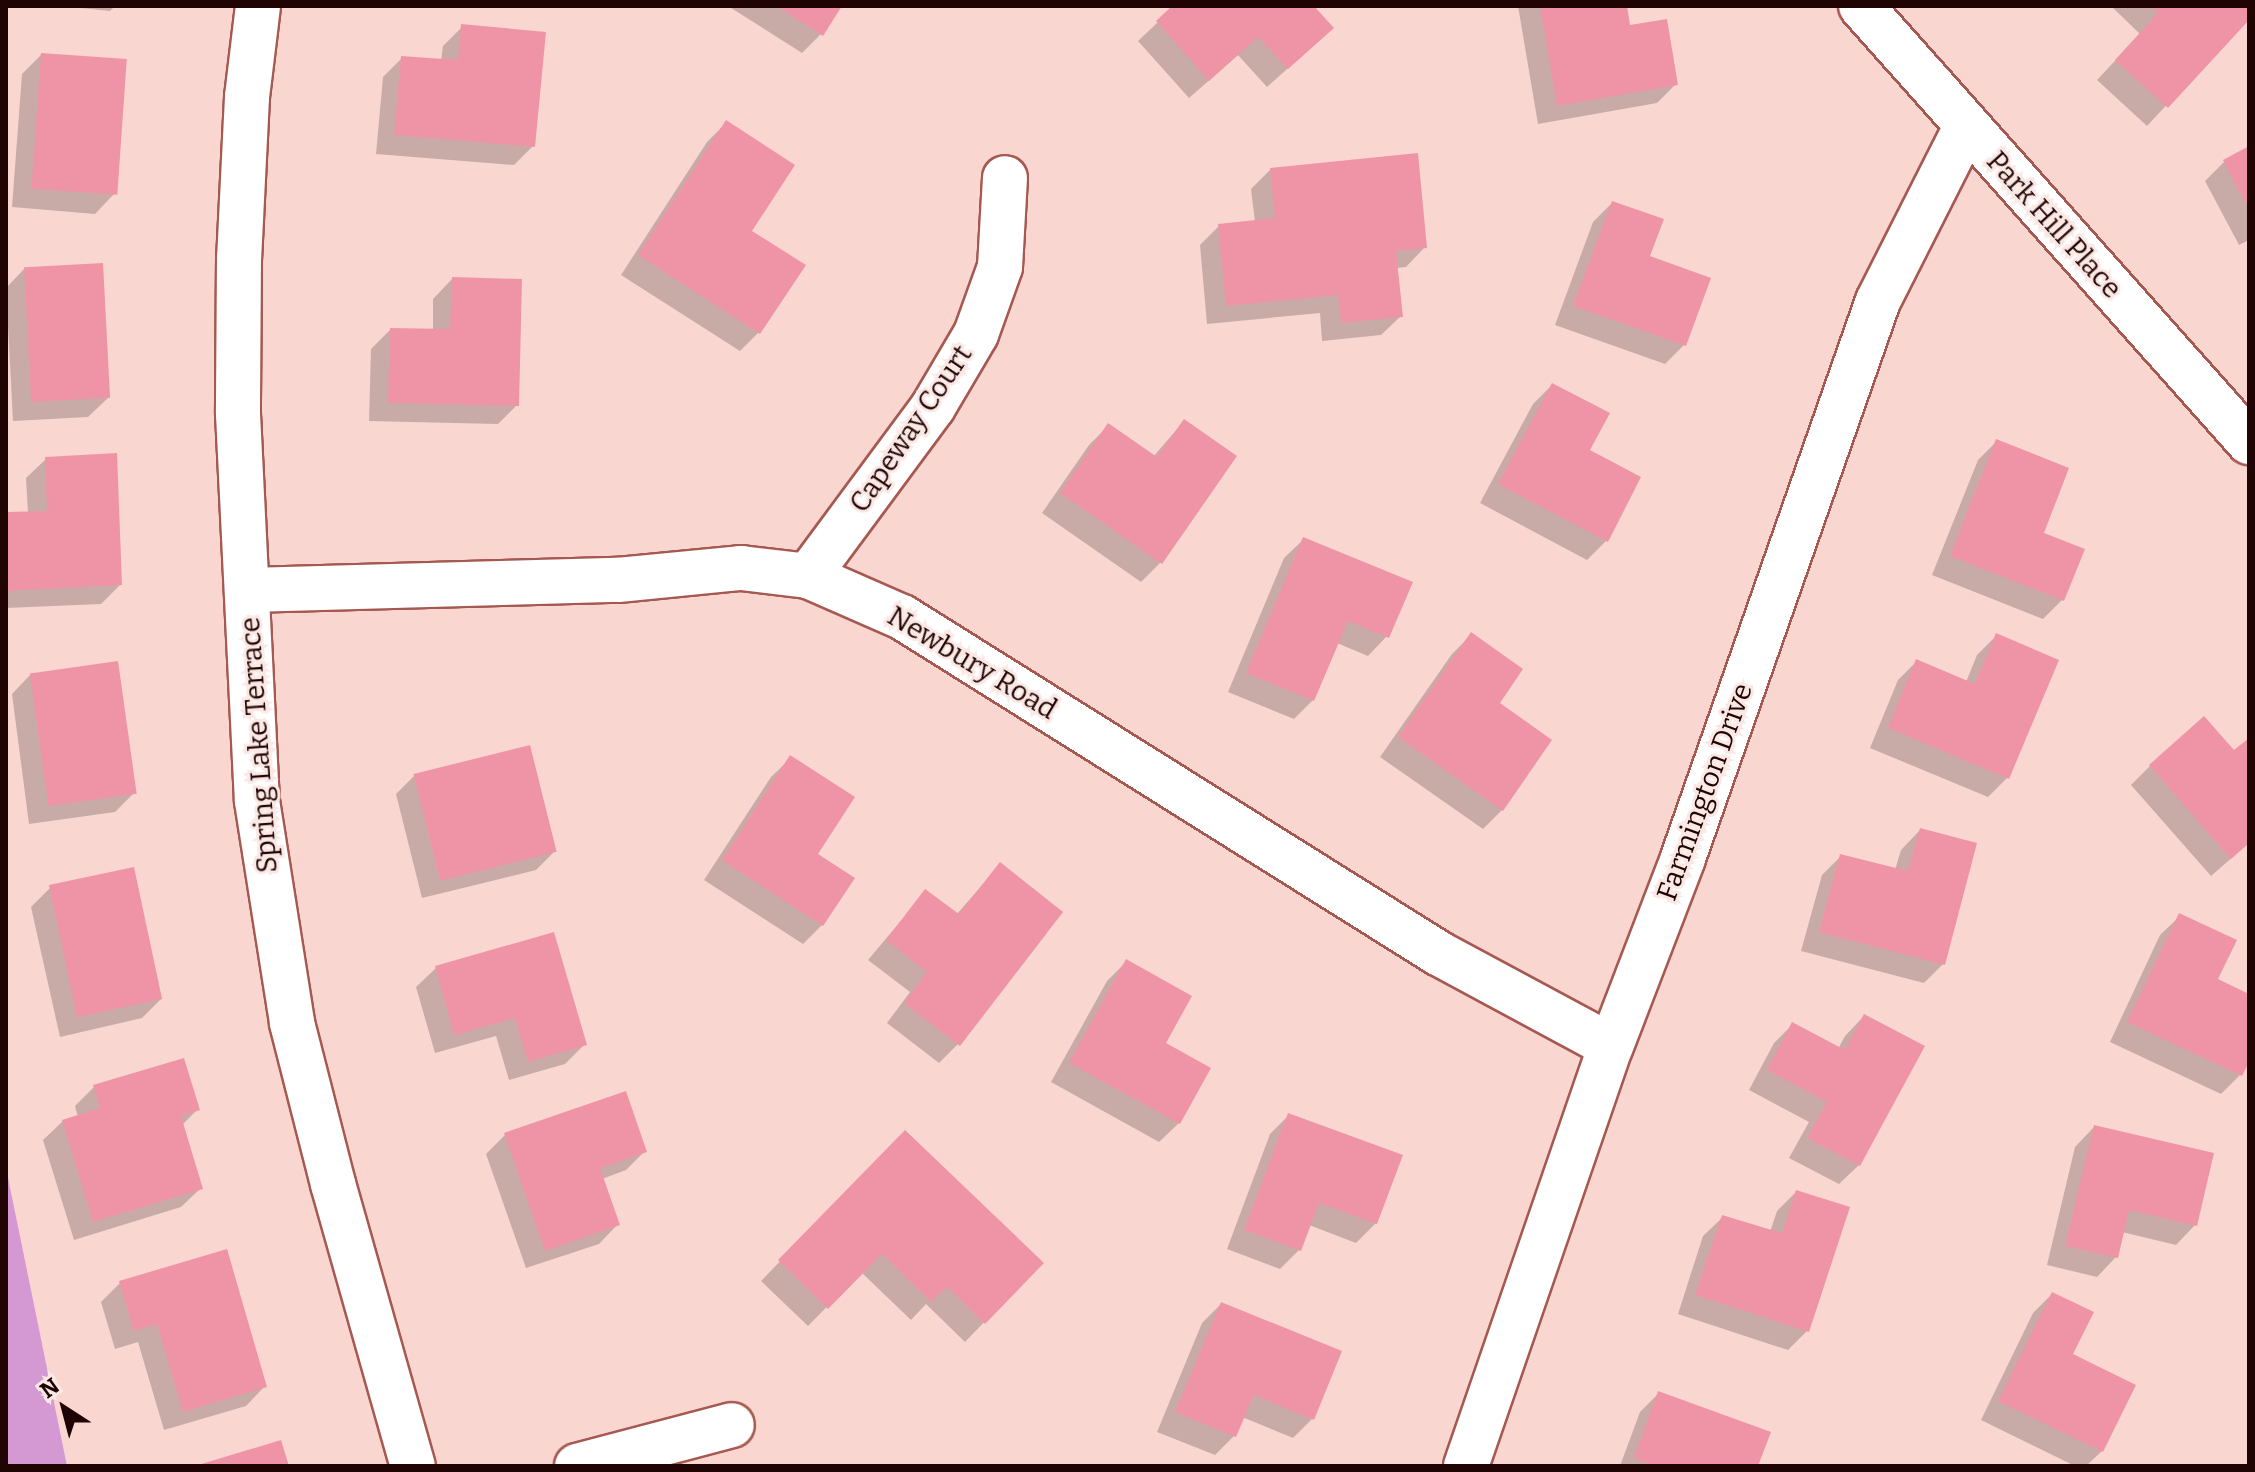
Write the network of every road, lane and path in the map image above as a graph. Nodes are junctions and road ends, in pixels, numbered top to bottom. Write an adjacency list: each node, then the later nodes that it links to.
1 (258, 6): 7 (street, Spring Lake Terrace)
2 (1861, 6): 3 (street, Park Hill Place)
3 (1966, 127): 5 (street, Park Hill Place); 8 (street, Farmington Drive)
4 (1005, 178): 6 (street, Capeway Court)
5 (2249, 442)
6 (808, 576): 7 (street, Newbury Road); 8 (street, Newbury Road)
7 (249, 590): 10 (street, Spring Lake Terrace)
8 (1611, 1046): 12 (street, Farmington Drive)
9 (732, 1425): 11 (street)
10 (413, 1466)
11 (577, 1466)
12 (1466, 1466)

